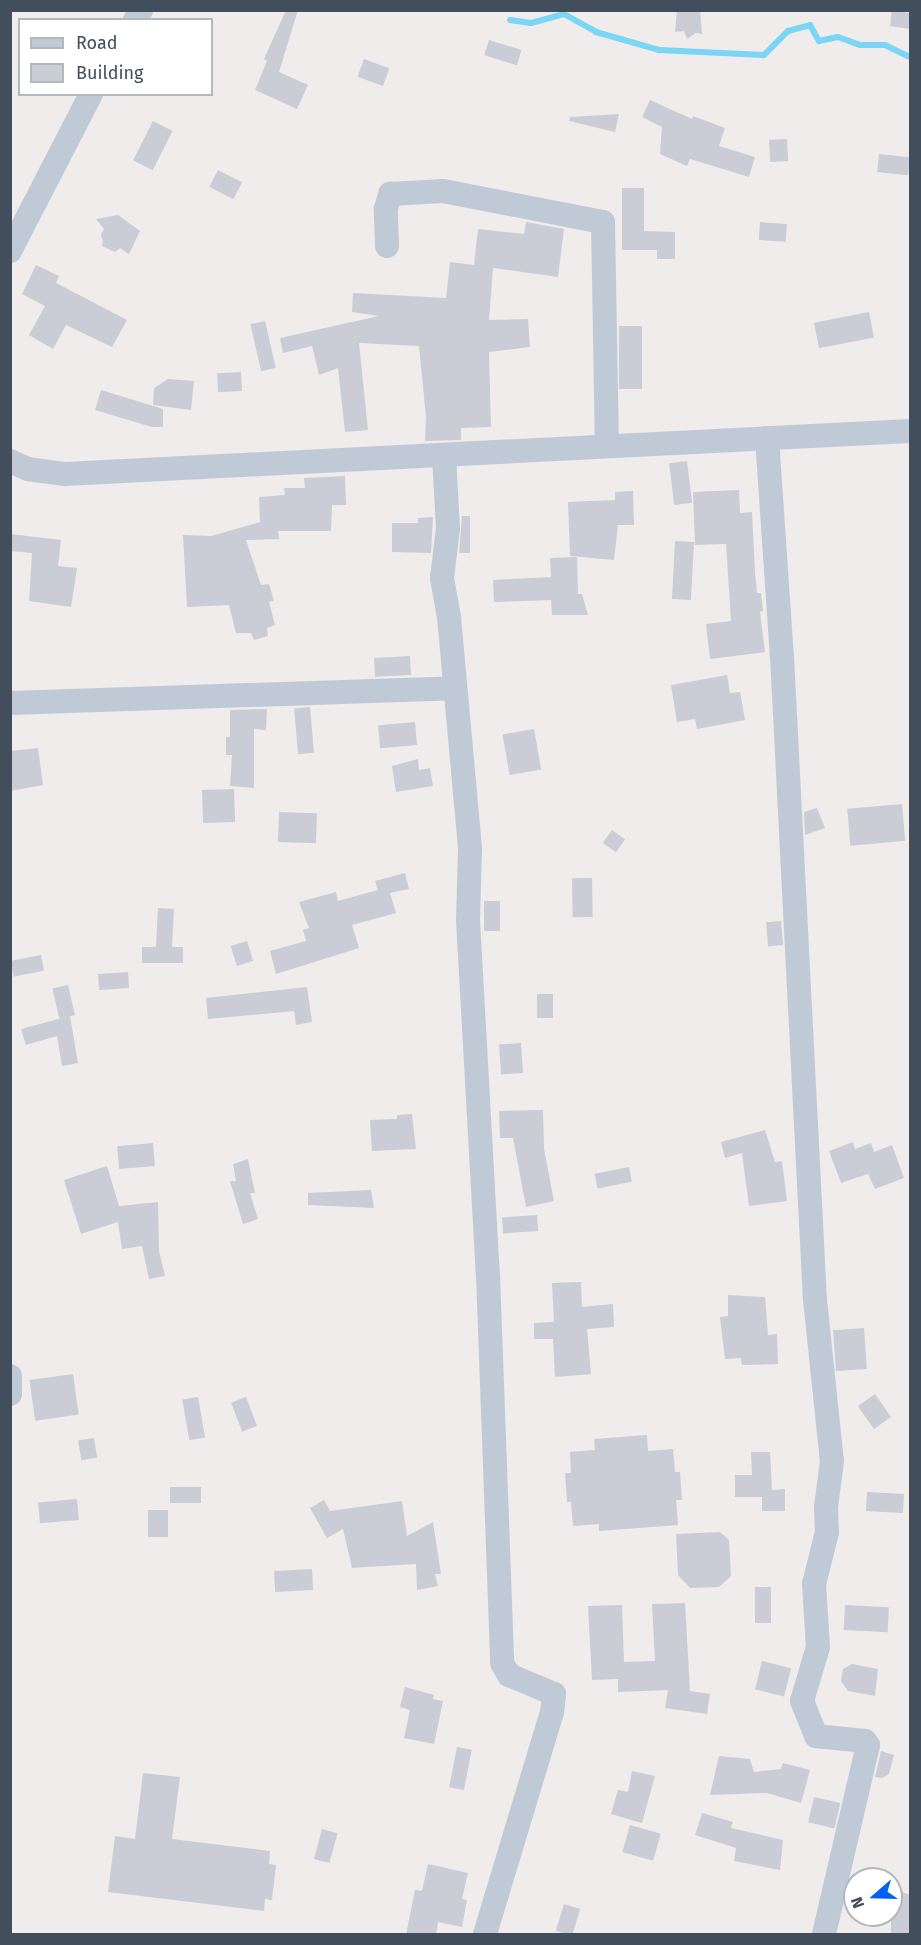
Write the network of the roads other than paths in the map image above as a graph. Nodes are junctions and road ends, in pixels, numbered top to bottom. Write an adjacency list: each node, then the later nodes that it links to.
1 (91, 96): 3 (street)
2 (387, 246): 6 (street)
3 (10, 251)
4 (910, 431): 5 (street)
5 (767, 438): 6 (street); 14 (street)
6 (608, 446): 7 (street)
7 (444, 454): 8 (street); 9 (street)
8 (16, 468)
9 (455, 688): 10 (street); 13 (street)
10 (10, 703)
11 (10, 1376): 12 (street)
12 (10, 1394)
13 (485, 1935)
14 (824, 1935)

